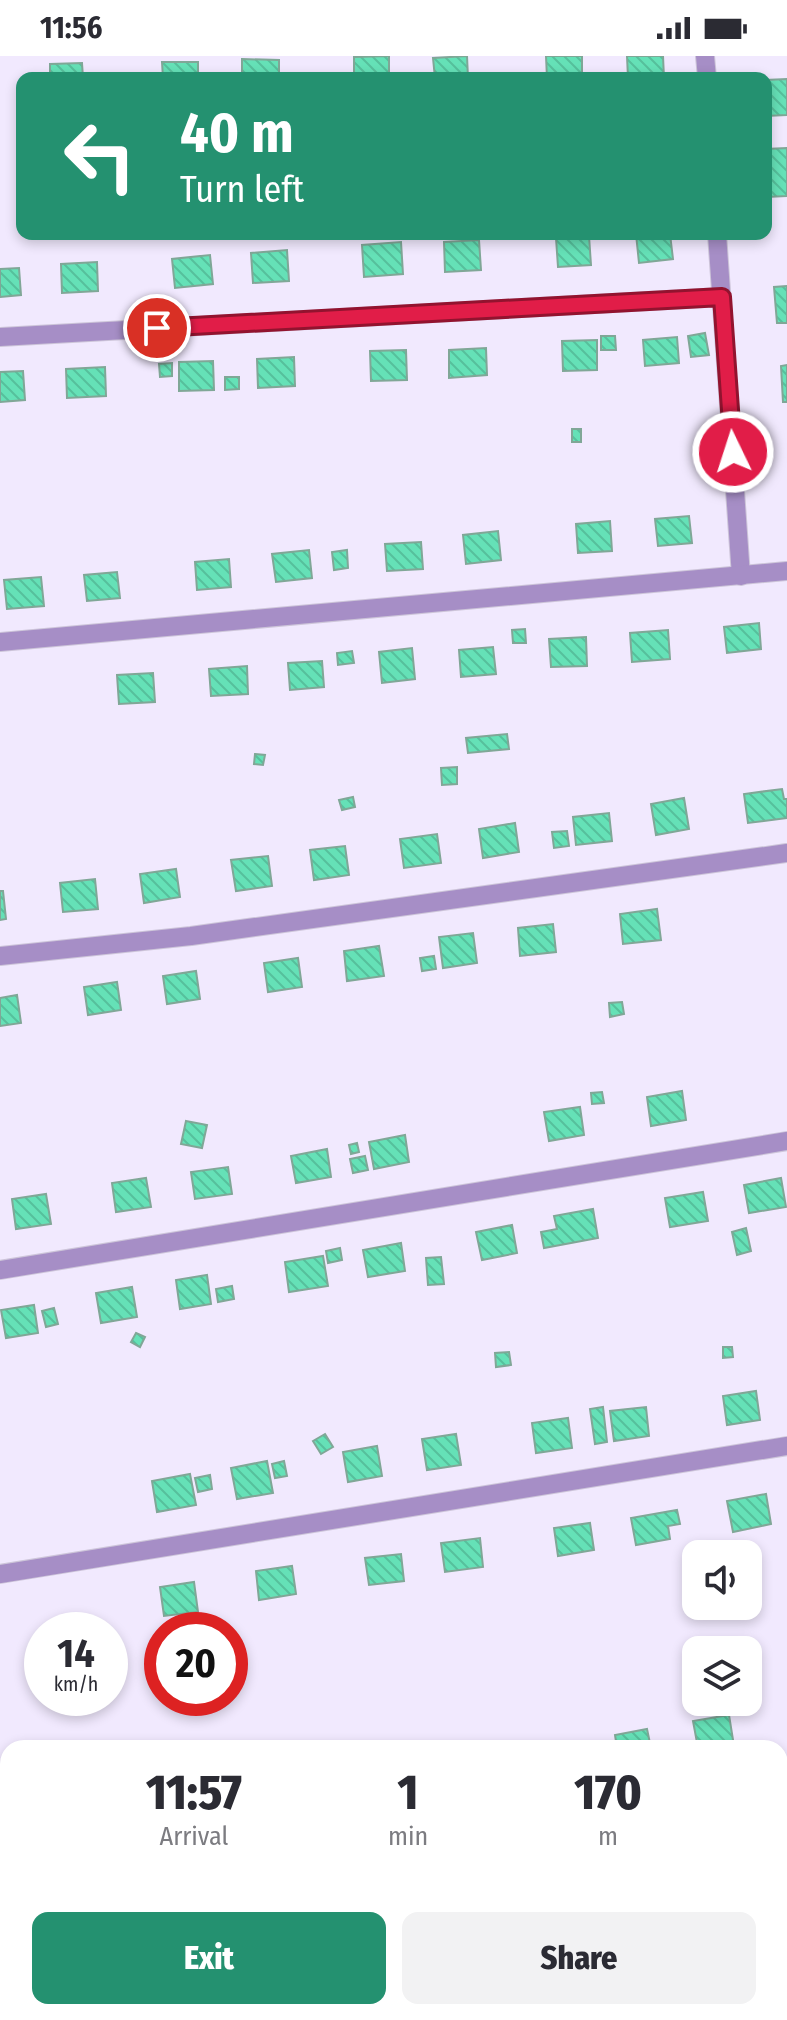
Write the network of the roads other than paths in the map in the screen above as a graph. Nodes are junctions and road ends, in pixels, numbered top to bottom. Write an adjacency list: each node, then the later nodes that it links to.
1 (717, 240): 2 (lane)
2 (722, 297): 3 (lane); 5 (lane)
3 (0, 337)
4 (787, 571): 5 (lane)
5 (741, 576): 6 (lane)
6 (0, 642)
7 (787, 853): 8 (lane)
8 (0, 956)
9 (787, 1141): 10 (lane)
10 (0, 1270)
11 (787, 1446): 12 (lane)
12 (0, 1574)

